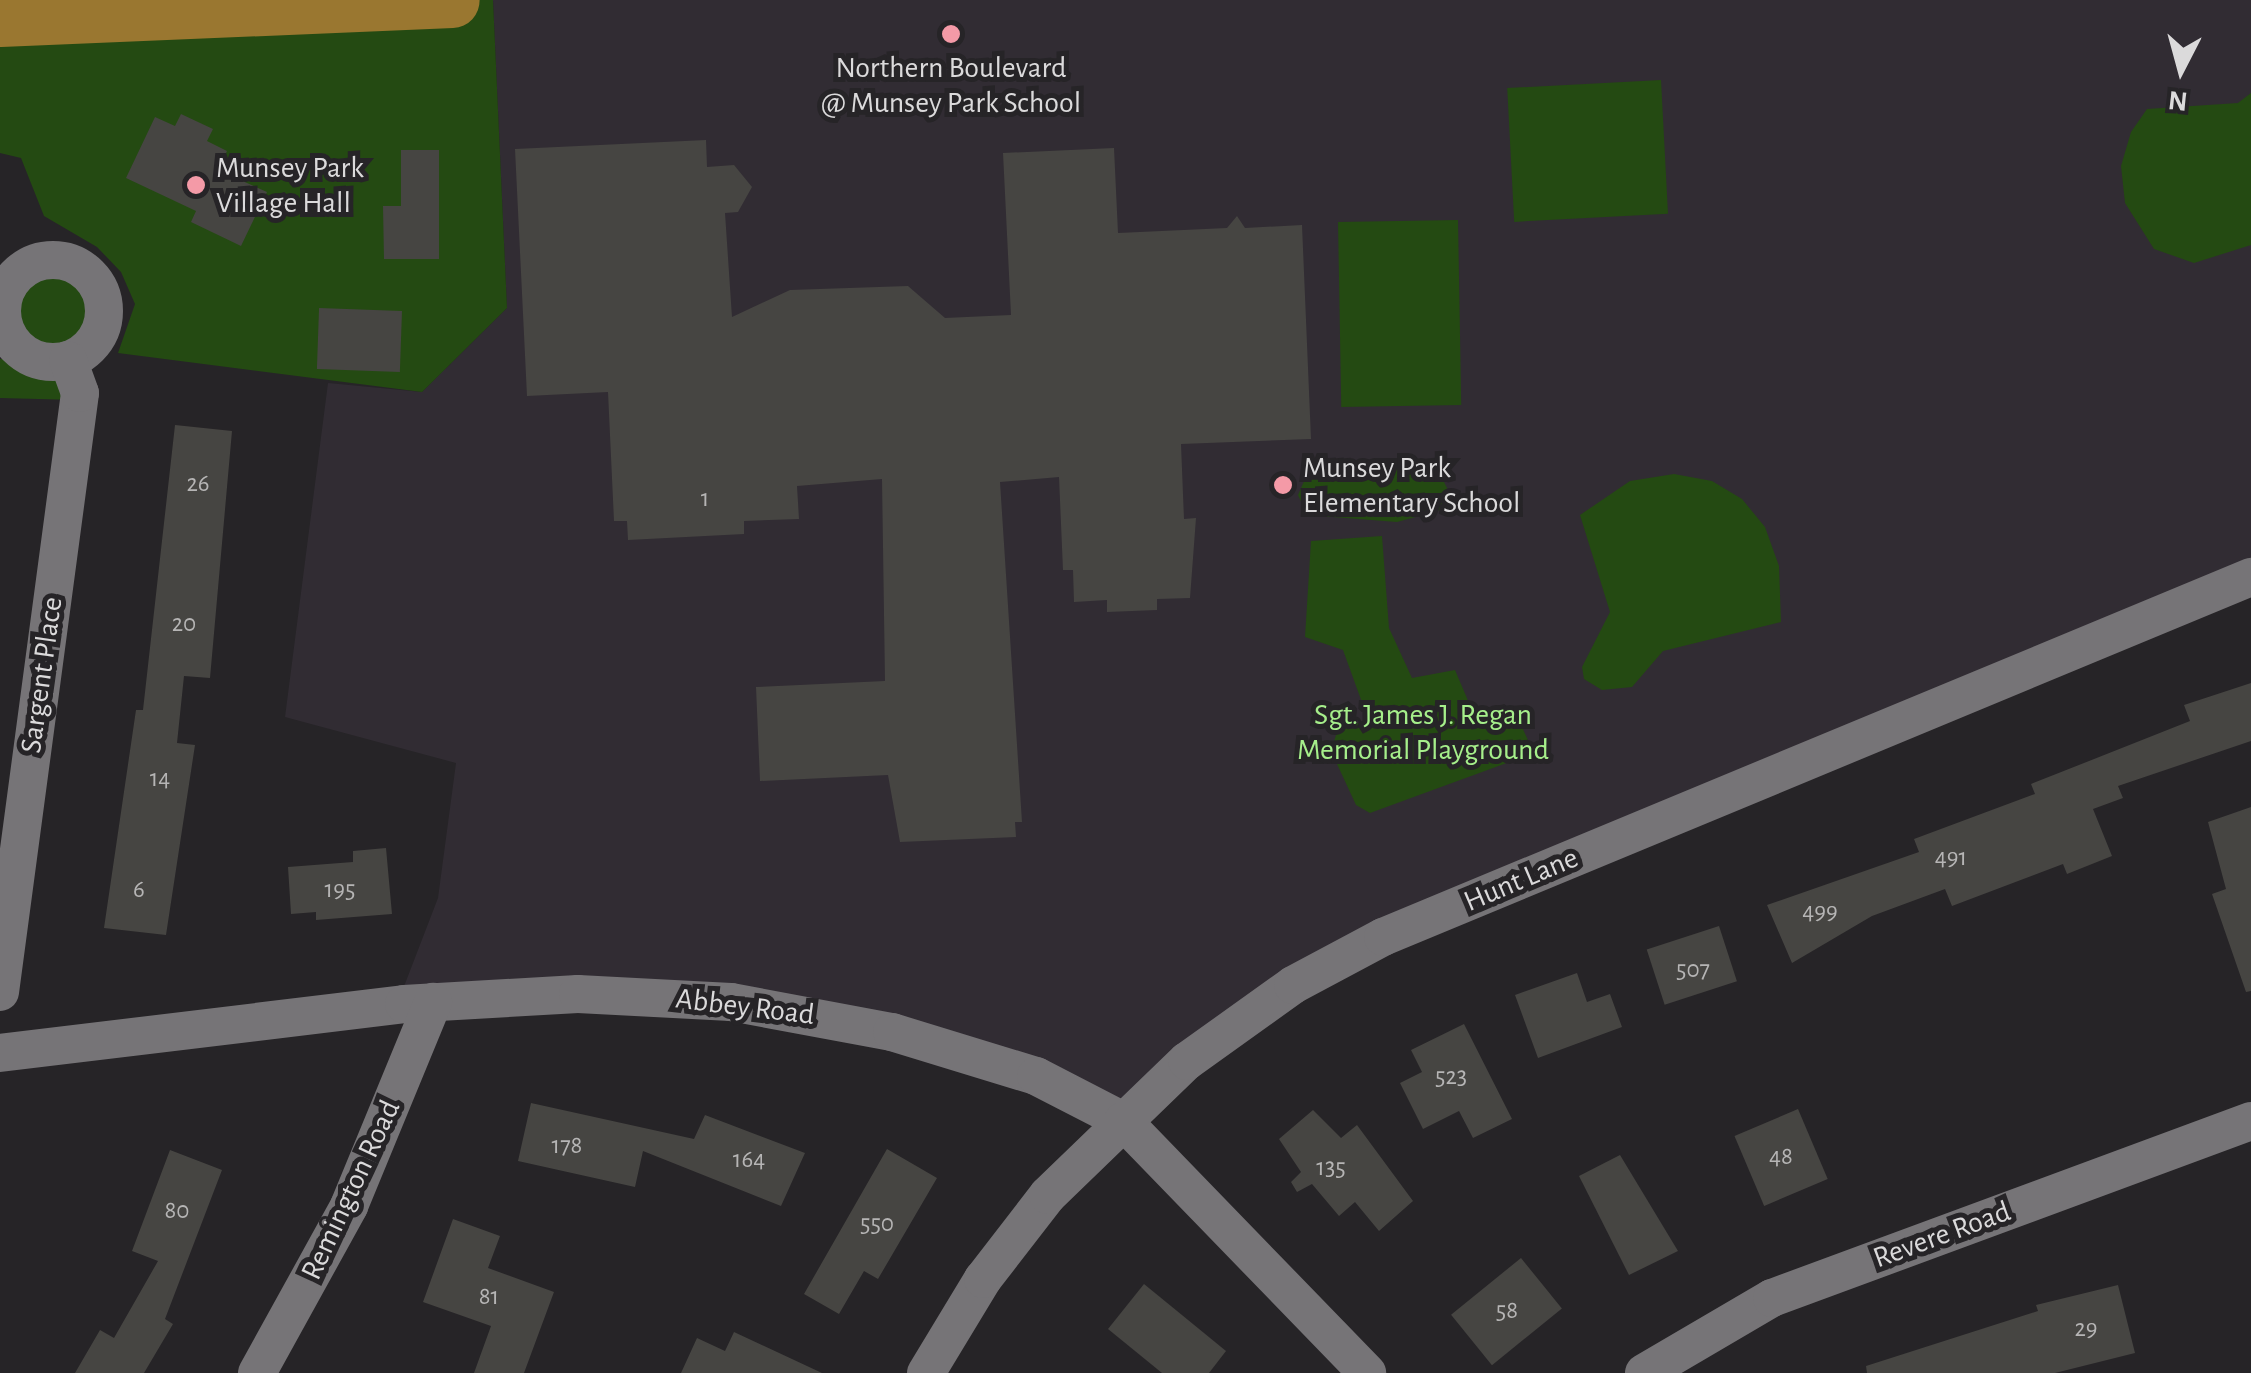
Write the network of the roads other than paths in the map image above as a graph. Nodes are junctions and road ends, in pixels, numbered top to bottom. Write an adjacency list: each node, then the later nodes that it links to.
1 (452, 0): 2 (main road)
2 (0, 20)
3 (68, 360): 5 (street, Sargent Place)
4 (2251, 577): 8 (street, Hunt Lane)
5 (0, 992)
6 (433, 1002): 7 (street, Abbey Road); 8 (street, Abbey Road); 10 (street, Remington Road)
7 (0, 1053)
8 (1122, 1121): 11 (street, Hunt Lane); 12 (street, Abbey Road)
9 (2251, 1121): 13 (street, Revere Road)
10 (257, 1373)
11 (926, 1373)
12 (1367, 1373)
13 (1644, 1373)

